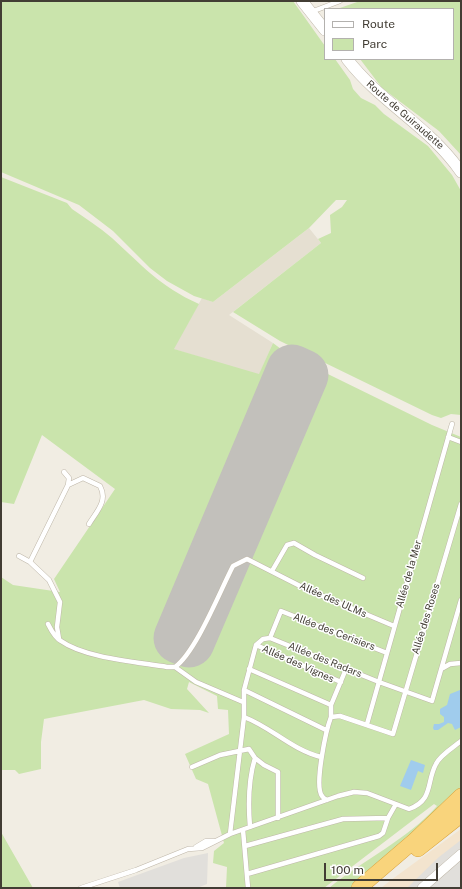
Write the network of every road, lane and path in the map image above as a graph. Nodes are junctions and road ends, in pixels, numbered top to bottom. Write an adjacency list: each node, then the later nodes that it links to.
1 (302, 1): 3 (street)
2 (340, 1): 3 (lane)
3 (311, 12): 4 (street)
4 (324, 29)
5 (348, 60): 6 (street, Route de Guiraudette)
6 (458, 165)
7 (452, 424): 8 (lane, Allée de la Mer)
8 (448, 437): 9 (lane); 20 (lane, Allée de la Mer)
9 (461, 442)
10 (64, 472): 11 (lane)
11 (68, 486): 13 (lane); 15 (lane)
12 (461, 504): 33 (lane, Allée des Roses)
13 (89, 524)
14 (19, 556): 15 (lane)
15 (30, 562): 22 (lane)
16 (272, 571): 17 (lane); 20 (lane, Allée des ULMs); 26 (lane, Allée des ULMs)
17 (363, 578)
18 (461, 600): 28 (lane)
19 (48, 624): 22 (lane)
20 (394, 626): 24 (lane, Allée de la Mer)
21 (270, 638): 23 (lane); 24 (lane, Allée des Cerisiers); 29 (lane, Allée des Radars)
22 (60, 641): 26 (lane)
23 (256, 645): 27 (lane); 30 (lane, Allée des Vignes)
24 (387, 653): 31 (lane, Allée de la Mer)
25 (461, 663): 28 (lane)
26 (175, 667): 34 (lane)
27 (249, 668): 32 (lane); 35 (lane)
28 (443, 668): 33 (lane, Allée des Radars)
29 (346, 669): 30 (lane); 31 (lane, Allée des Radars)
30 (341, 682): 35 (lane)
31 (379, 682): 33 (lane, Allée des Radars); 38 (lane, Allée de la Mer)
32 (244, 690): 34 (lane); 39 (lane)
33 (405, 691): 38 (lane, Allée des Roses)
34 (243, 702): 36 (lane)
35 (331, 705): 37 (lane)
36 (244, 717): 41 (lane); 42 (lane)
37 (331, 717): 38 (lane); 39 (lane)
38 (368, 724)
39 (326, 730): 42 (lane)
40 (461, 740): 47 (lane)
41 (239, 751): 43 (lane); 44 (lane); 53 (lane)
42 (321, 757): 46 (lane)
43 (255, 758): 49 (lane); 51 (lane)
44 (192, 767)
45 (461, 796): 59 (highway)
46 (327, 800): 47 (lane); 49 (lane)
47 (396, 804): 50 (lane)
48 (461, 817): 60 (highway)
49 (278, 818): 51 (lane)
50 (388, 818): 54 (lane); 56 (lane)
51 (250, 827): 52 (lane)
52 (243, 830): 53 (lane); 54 (lane)
53 (230, 834): 57 (lane)
54 (245, 846): 56 (lane)
55 (461, 854): 61 (street)
56 (247, 874): 58 (lane)
57 (81, 888)
58 (248, 888)
59 (359, 888)
60 (368, 888)
61 (422, 888)

